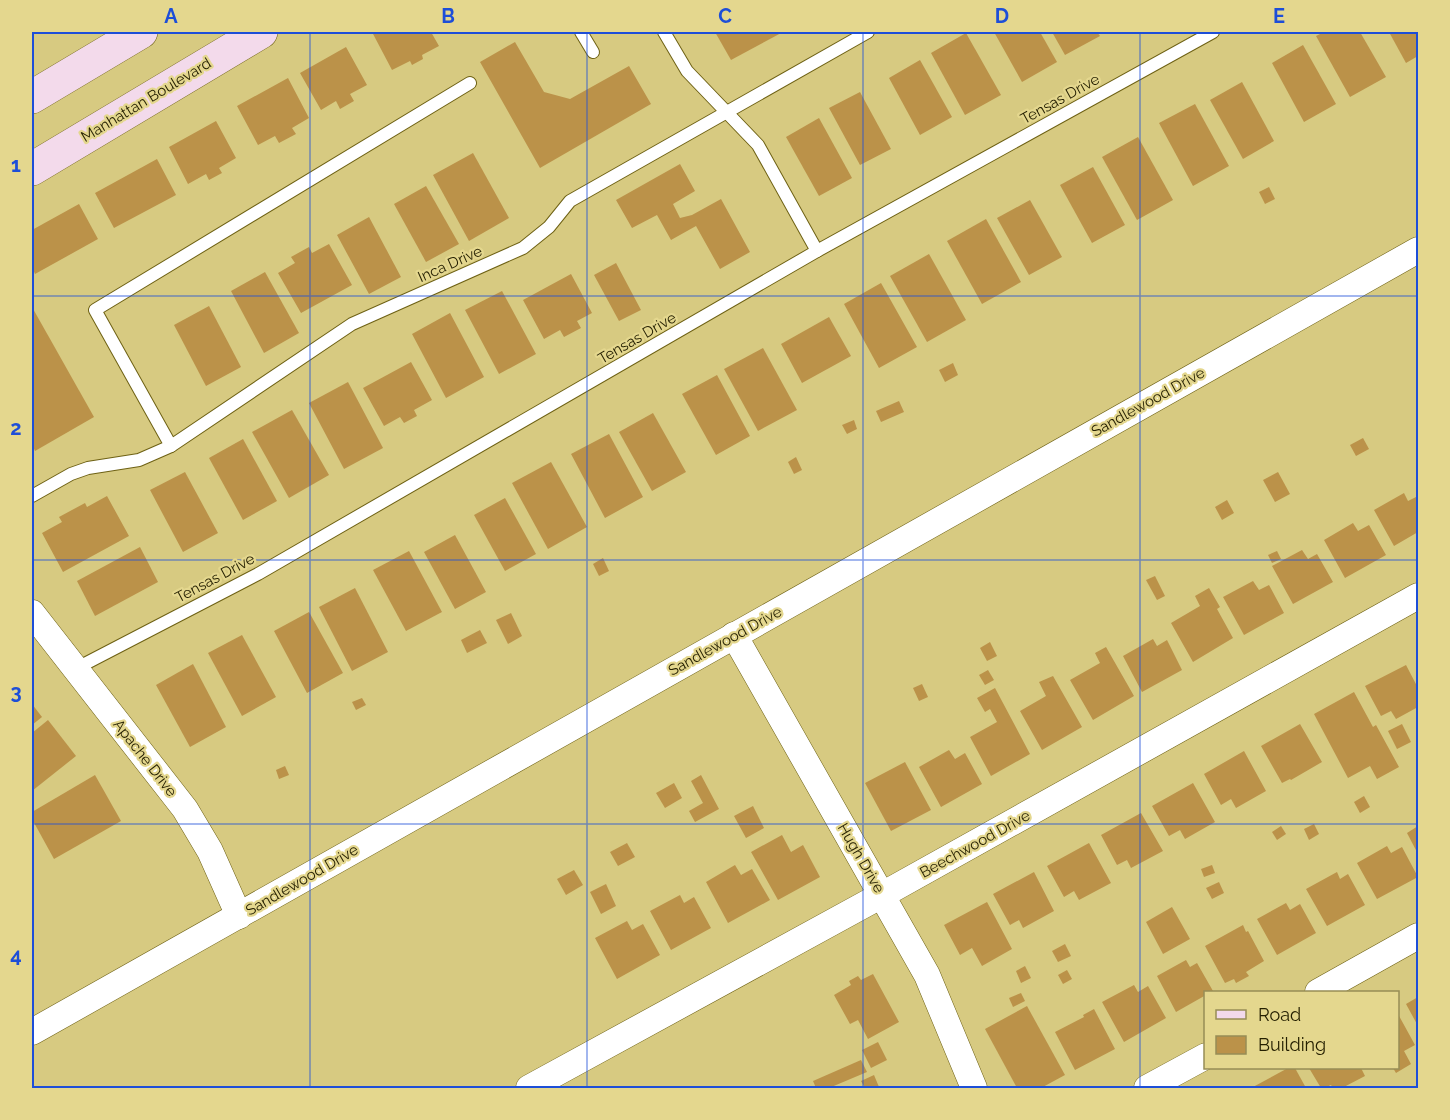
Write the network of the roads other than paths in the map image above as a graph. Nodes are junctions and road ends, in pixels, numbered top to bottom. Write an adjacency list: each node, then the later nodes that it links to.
1 (141, 32): 10 (street)
2 (223, 32): 12 (street)
3 (261, 32): 12 (street, Manhattan Boulevard)
4 (581, 32): 8 (lane)
5 (664, 32): 11 (lane)
6 (868, 32): 11 (lane, Inca Drive)
7 (1213, 32): 15 (lane, Tensas Drive)
8 (593, 52)
9 (470, 83): 16 (lane)
10 (32, 98)
11 (727, 112): 15 (lane); 16 (lane, Inca Drive)
12 (90, 134): 13 (street, Manhattan Boulevard)
13 (32, 169)
14 (1419, 250): 20 (street, Sandlewood Drive)
15 (817, 251): 21 (lane, Tensas Drive)
16 (171, 446): 17 (lane, Inca Drive)
17 (32, 496)
18 (1419, 596): 22 (street, Beechwood Drive)
19 (32, 613): 21 (street, Apache Drive)
20 (734, 635): 22 (street, Hugh Drive); 23 (street, Sandlewood Drive)
21 (75, 669): 23 (street, Apache Drive)
22 (882, 895): 28 (street, Beechwood Drive); 29 (street, Hugh Drive)
23 (239, 916): 26 (street, Sandlewood Drive)
24 (1419, 936): 25 (street)
25 (1322, 991)
26 (32, 1032)
27 (1204, 1057): 30 (street)
28 (529, 1089)
29 (974, 1089)
30 (1147, 1089)

